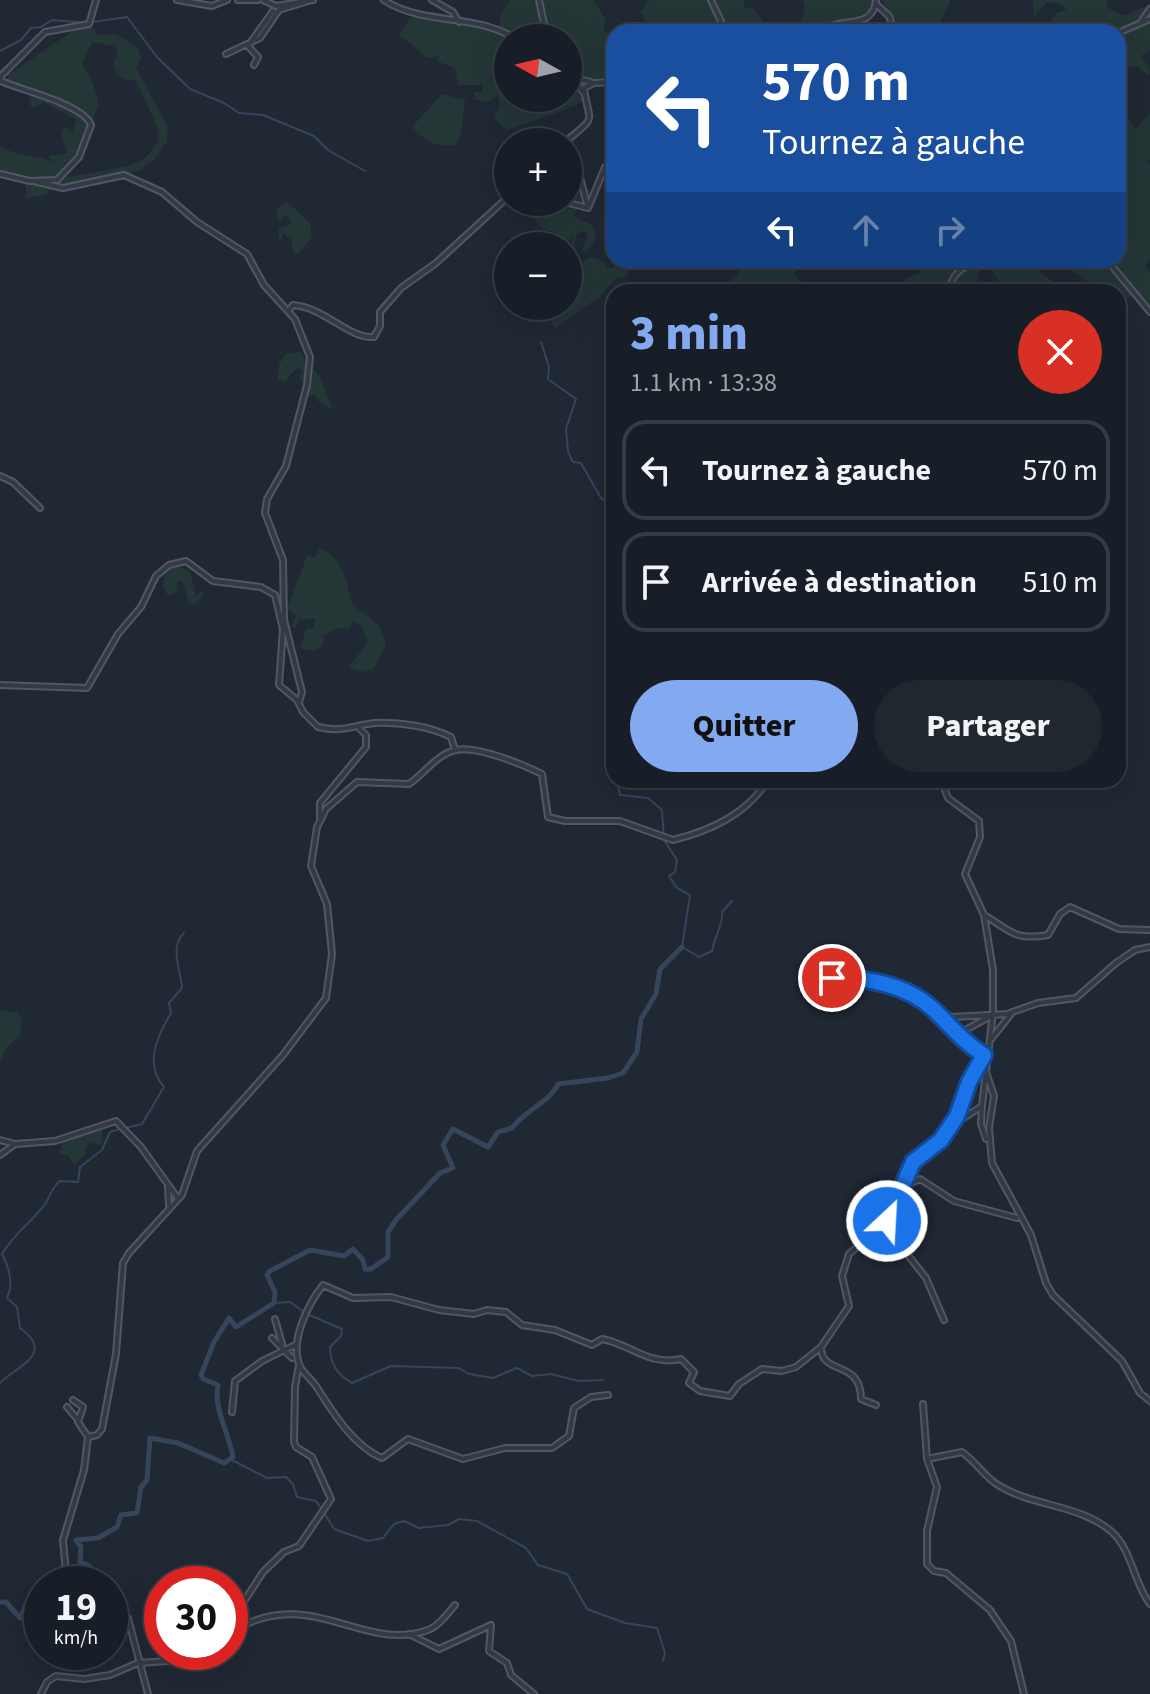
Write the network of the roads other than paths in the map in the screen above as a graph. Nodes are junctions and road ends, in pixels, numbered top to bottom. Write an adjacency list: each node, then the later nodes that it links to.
1 (96, 0): 33 (street)
2 (177, 0): 3 (street)
3 (227, 0)
4 (238, 0): 5 (street)
5 (261, 0): 10 (street)
6 (395, 0): 11 (street)
7 (432, 0): 15 (street)
8 (539, 0): 17 (street)
9 (711, 0): 18 (street)
10 (311, 1): 23 (street)
11 (385, 1): 15 (street)
12 (876, 2): 19 (street); 20 (street)
13 (1150, 9): 16 (street)
14 (1150, 19): 16 (street)
15 (459, 22): 21 (street)
16 (1141, 22): 22 (street)
17 (544, 24)
18 (722, 24)
19 (843, 24)
20 (892, 24)
21 (494, 26)
22 (1126, 29)
23 (248, 46): 24 (street); 25 (street)
24 (226, 54)
25 (254, 65)
26 (582, 80): 28 (street)
27 (606, 82): 28 (street)
28 (594, 83): 29 (street)
29 (583, 92): 30 (street)
30 (581, 128)
31 (606, 166): 36 (street)
32 (0, 174): 33 (street)
33 (37, 182): 39 (street)
34 (582, 185): 36 (street)
35 (582, 206): 36 (street)
36 (588, 208)
37 (494, 210): 40 (street)
38 (1114, 268): 42 (street)
39 (278, 298): 40 (street); 41 (street)
40 (293, 305): 41 (street)
41 (288, 311): 46 (street)
42 (1150, 312)
43 (0, 476): 44 (street)
44 (40, 508)
45 (0, 685): 46 (street)
46 (299, 703): 47 (street)
47 (360, 729): 48 (street); 51 (street)
48 (455, 750): 49 (street); 51 (street)
49 (763, 788)
50 (944, 788): 52 (street)
51 (319, 821): 70 (street)
52 (984, 915): 53 (street); 58 (street)
53 (1150, 930)
54 (1150, 947): 57 (street)
55 (827, 984): 56 (street)
56 (924, 1002): 58 (street); 59 (street)
57 (1013, 1012): 58 (street); 60 (street)
58 (993, 1014): 59 (street); 60 (street)
59 (956, 1035): 60 (street)
60 (987, 1052): 61 (street); 63 (street)
61 (986, 1074): 62 (street); 66 (street)
62 (982, 1106): 63 (street); 66 (street)
63 (952, 1127): 69 (street)
64 (0, 1140): 65 (street)
65 (15, 1144): 67 (street); 68 (street)
66 (988, 1146): 73 (street)
67 (0, 1155)
68 (168, 1185): 70 (street); 72 (street)
69 (903, 1188): 71 (street); 73 (street)
70 (177, 1197): 72 (street)
71 (899, 1201): 75 (street); 79 (street)
72 (168, 1207): 91 (street)
73 (1020, 1219): 85 (street)
74 (275, 1319): 78 (street)
75 (944, 1320)
76 (272, 1338): 78 (street)
77 (297, 1344): 78 (street); 79 (street); 82 (street)
78 (284, 1346): 80 (street); 81 (street)
79 (821, 1347): 87 (street)
80 (279, 1351): 81 (street); 89 (street)
81 (292, 1358): 82 (street)
82 (299, 1363): 83 (street); 94 (street)
83 (608, 1395)
84 (73, 1400): 90 (street)
85 (1150, 1401)
86 (923, 1404): 92 (street)
87 (876, 1405)
88 (67, 1407): 90 (street)
89 (232, 1412)
90 (78, 1420): 91 (street)
91 (88, 1437): 93 (street)
92 (927, 1459): 95 (street); 105 (street)
93 (65, 1566)
94 (248, 1595)
95 (1150, 1604)
96 (455, 1605): 99 (street)
97 (128, 1618): 100 (street)
98 (248, 1621): 99 (street)
99 (405, 1633): 104 (street)
100 (138, 1663): 101 (street); 102 (street); 103 (street)
101 (144, 1663)
102 (41, 1694)
103 (148, 1694)
104 (534, 1694)
105 (1024, 1694)

